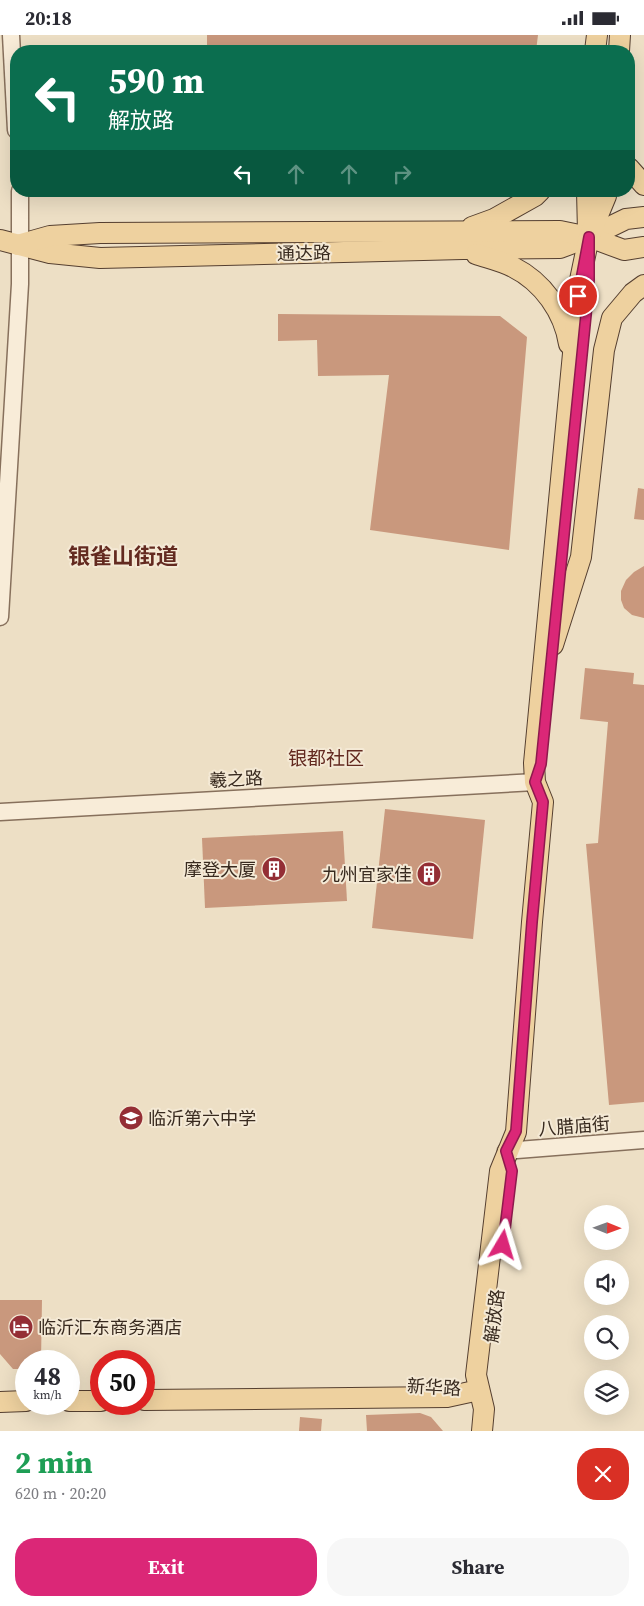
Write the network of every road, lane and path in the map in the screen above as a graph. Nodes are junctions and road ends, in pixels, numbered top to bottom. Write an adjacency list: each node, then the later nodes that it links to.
1 (635, 175): 2 (main road)
2 (644, 185)
3 (20, 197): 10 (street)
4 (536, 197): 9 (main road)
5 (587, 197): 8 (main road)
6 (606, 197): 8 (main road)
7 (644, 217): 8 (main road, 通达路)
8 (589, 237): 9 (main road, 通达路); 11 (main road); 14 (main road); 16 (main road)
9 (461, 240): 10 (main road, 通达路); 14 (main road)
10 (10, 242): 12 (main road); 15 (street)
11 (644, 247)
12 (0, 251)
13 (644, 285): 16 (main road)
14 (572, 361): 17 (main road)
15 (0, 617)
16 (553, 647): 17 (main road)
17 (535, 782): 18 (street, 羲之路); 20 (main road)
18 (0, 812)
19 (644, 1140): 20 (street, 八腊庙街)
20 (506, 1151): 24 (main road, 解放路)
21 (155, 1387): 24 (main road, 新华路)
22 (0, 1389): 23 (main road)
23 (15, 1389)
24 (479, 1391): 25 (main road, 新华路); 28 (main road, 解放路); 29 (main road)
25 (155, 1400)
26 (15, 1401): 27 (main road)
27 (0, 1402)
28 (470, 1431)
29 (482, 1431)

